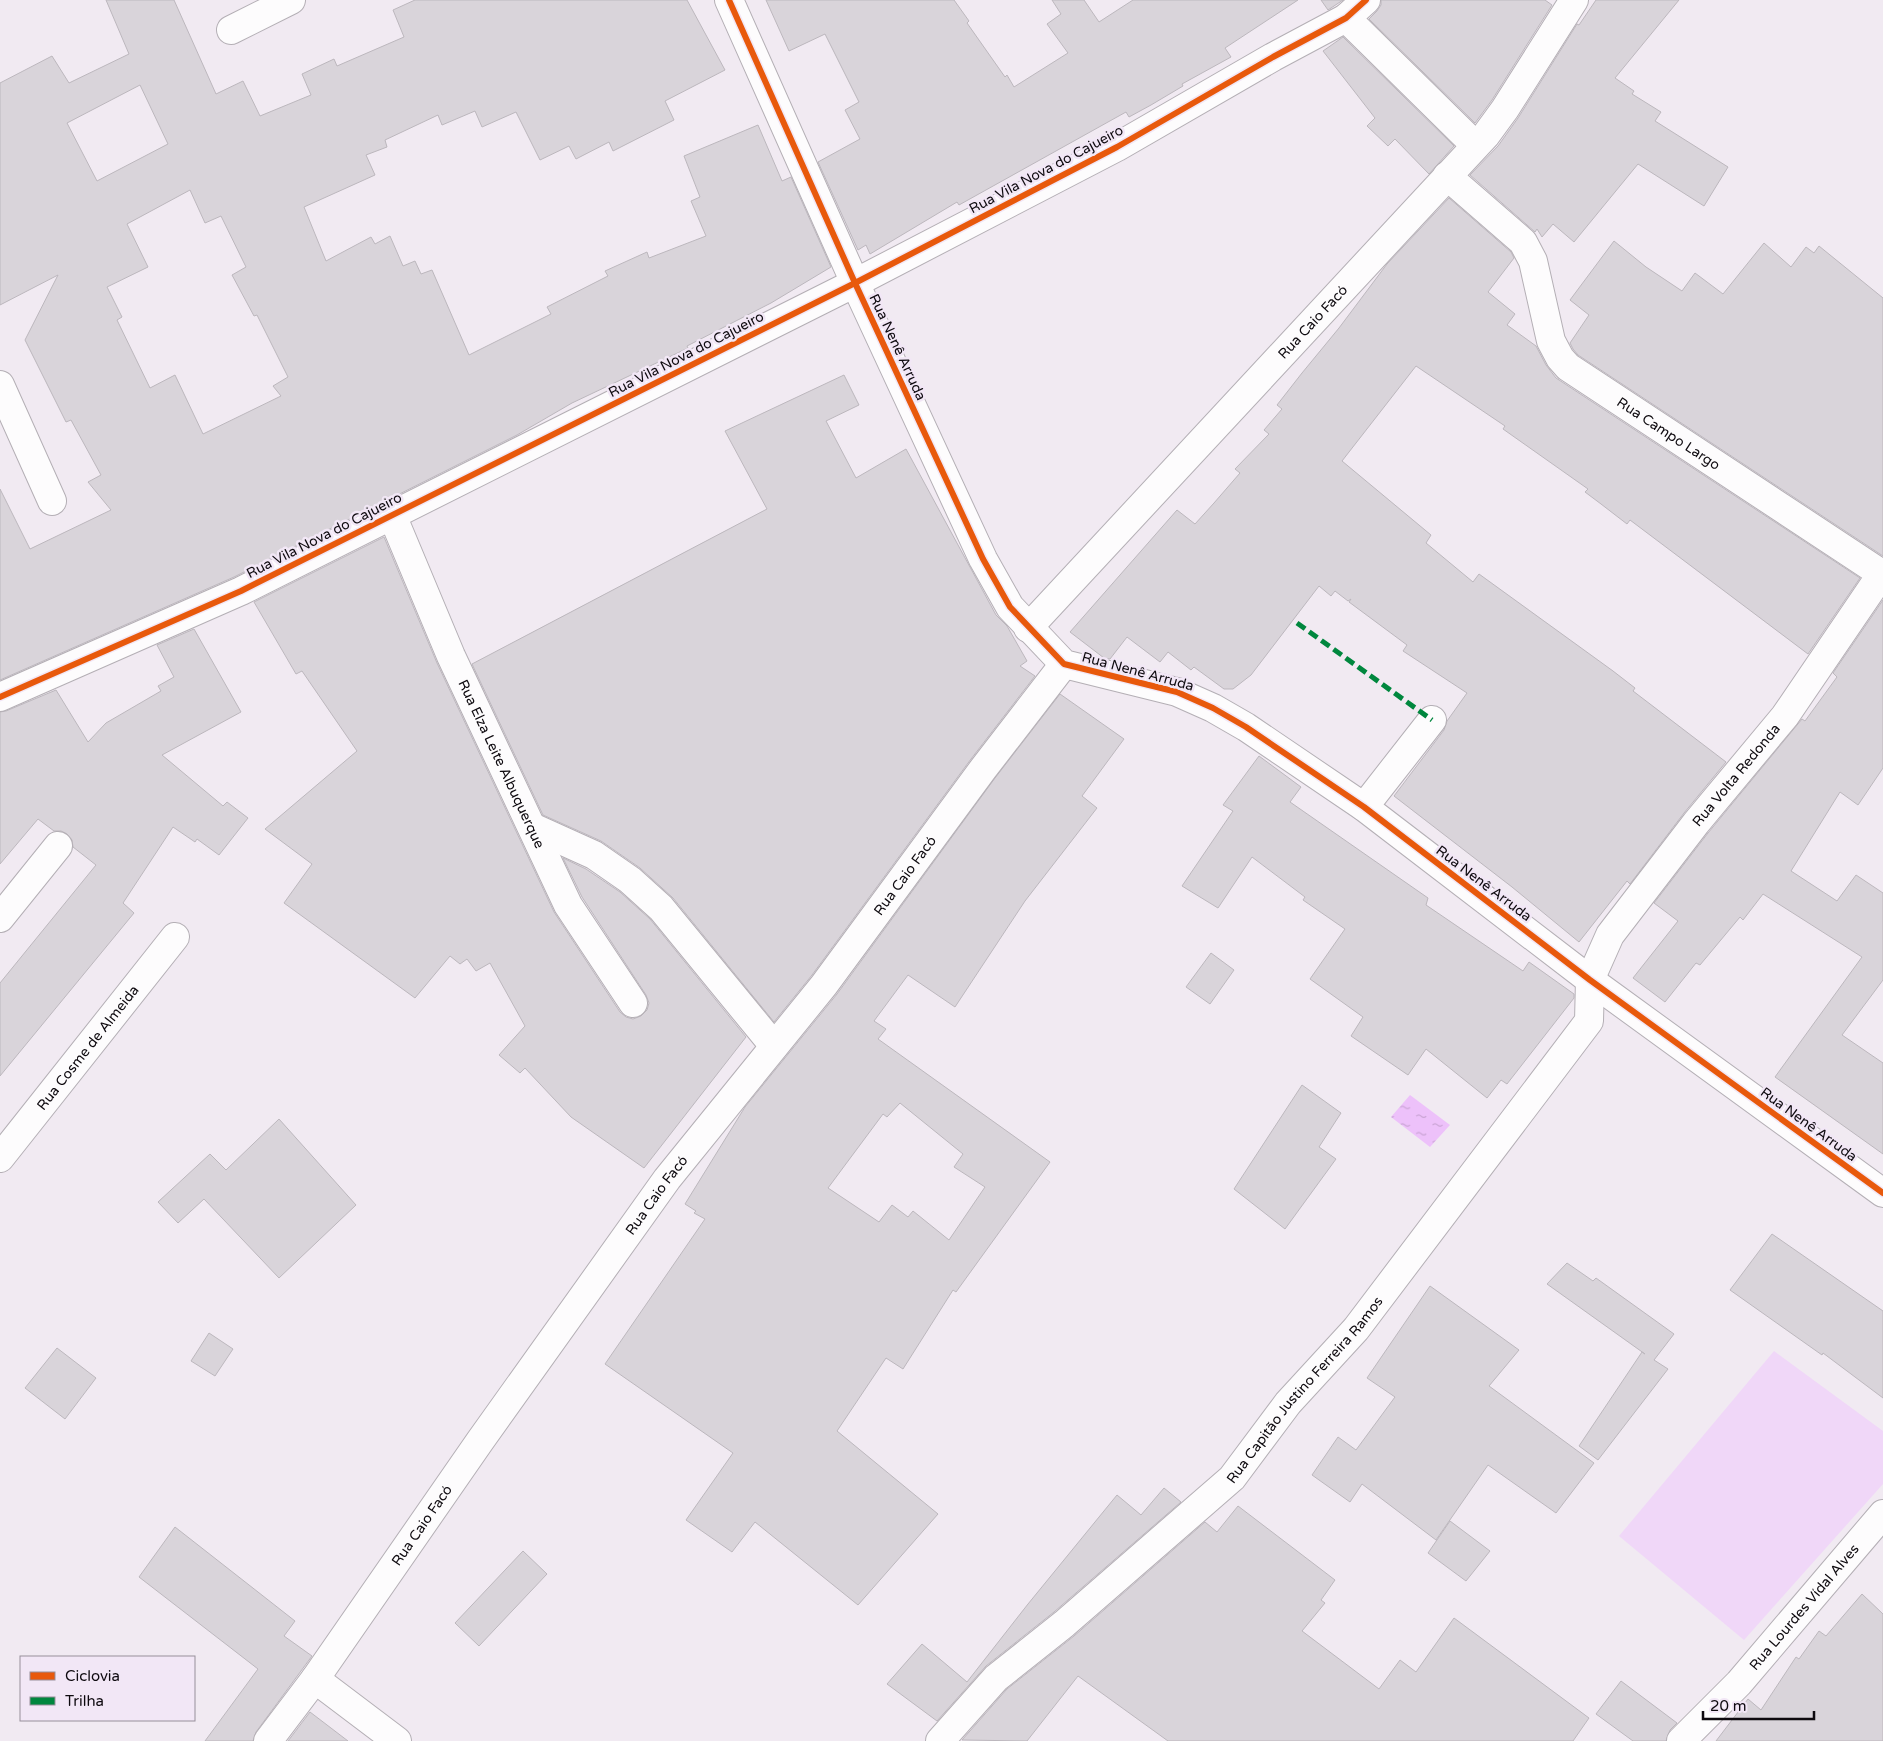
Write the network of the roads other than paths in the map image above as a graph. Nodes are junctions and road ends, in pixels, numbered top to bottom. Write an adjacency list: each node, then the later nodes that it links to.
1 (291, 0): 6 (street)
2 (728, 0): 9 (street, Rua Nenê Arruda)
3 (1366, 0): 5 (street, Rua Vila Nova do Cajueiro)
4 (1574, 0): 7 (street, Rua Caio Facó)
5 (1346, 18): 7 (street); 9 (street, Rua Vila Nova do Cajueiro)
6 (231, 30)
7 (1475, 146): 8 (street, Rua Caio Facó)
8 (1447, 176): 13 (street, Rua Campo Largo); 14 (street, Rua Caio Facó)
9 (855, 283): 12 (street, Rua Vila Nova do Cajueiro); 14 (street, Rua Nenê Arruda)
10 (0, 386): 11 (street)
11 (52, 501)
12 (392, 515): 16 (street, Rua Vila Nova do Cajueiro); 19 (street, Rua Elza Leite Albuquerque)
13 (1882, 573): 23 (street, Rua Volta Redonda)
14 (1028, 628): 15 (street, Rua Nenê Arruda)
15 (1064, 664): 18 (street, Rua Nenê Arruda); 25 (street, Rua Caio Facó)
16 (0, 697)
17 (1432, 720): 18 (street)
18 (1364, 807): 23 (street, Rua Nenê Arruda)
19 (532, 827): 24 (street, Rua Elza Leite Albuquerque); 25 (street)
20 (58, 846): 21 (street)
21 (0, 918)
22 (175, 937): 26 (street, Rua Cosme de Almeida)
23 (1590, 980): 27 (street, Rua Nenê Arruda); 32 (street, Rua Capitão Justino Ferreira Ramos)
24 (633, 1003)
25 (774, 1046): 29 (street, Rua Caio Facó)
26 (0, 1158)
27 (1883, 1193)
28 (1878, 1531): 33 (street, Rua Lourdes Vídal Alves)
29 (315, 1679): 30 (street, Rua Caio Facó); 31 (street)
30 (268, 1741)
31 (397, 1741)
32 (940, 1741)
33 (1681, 1741)

